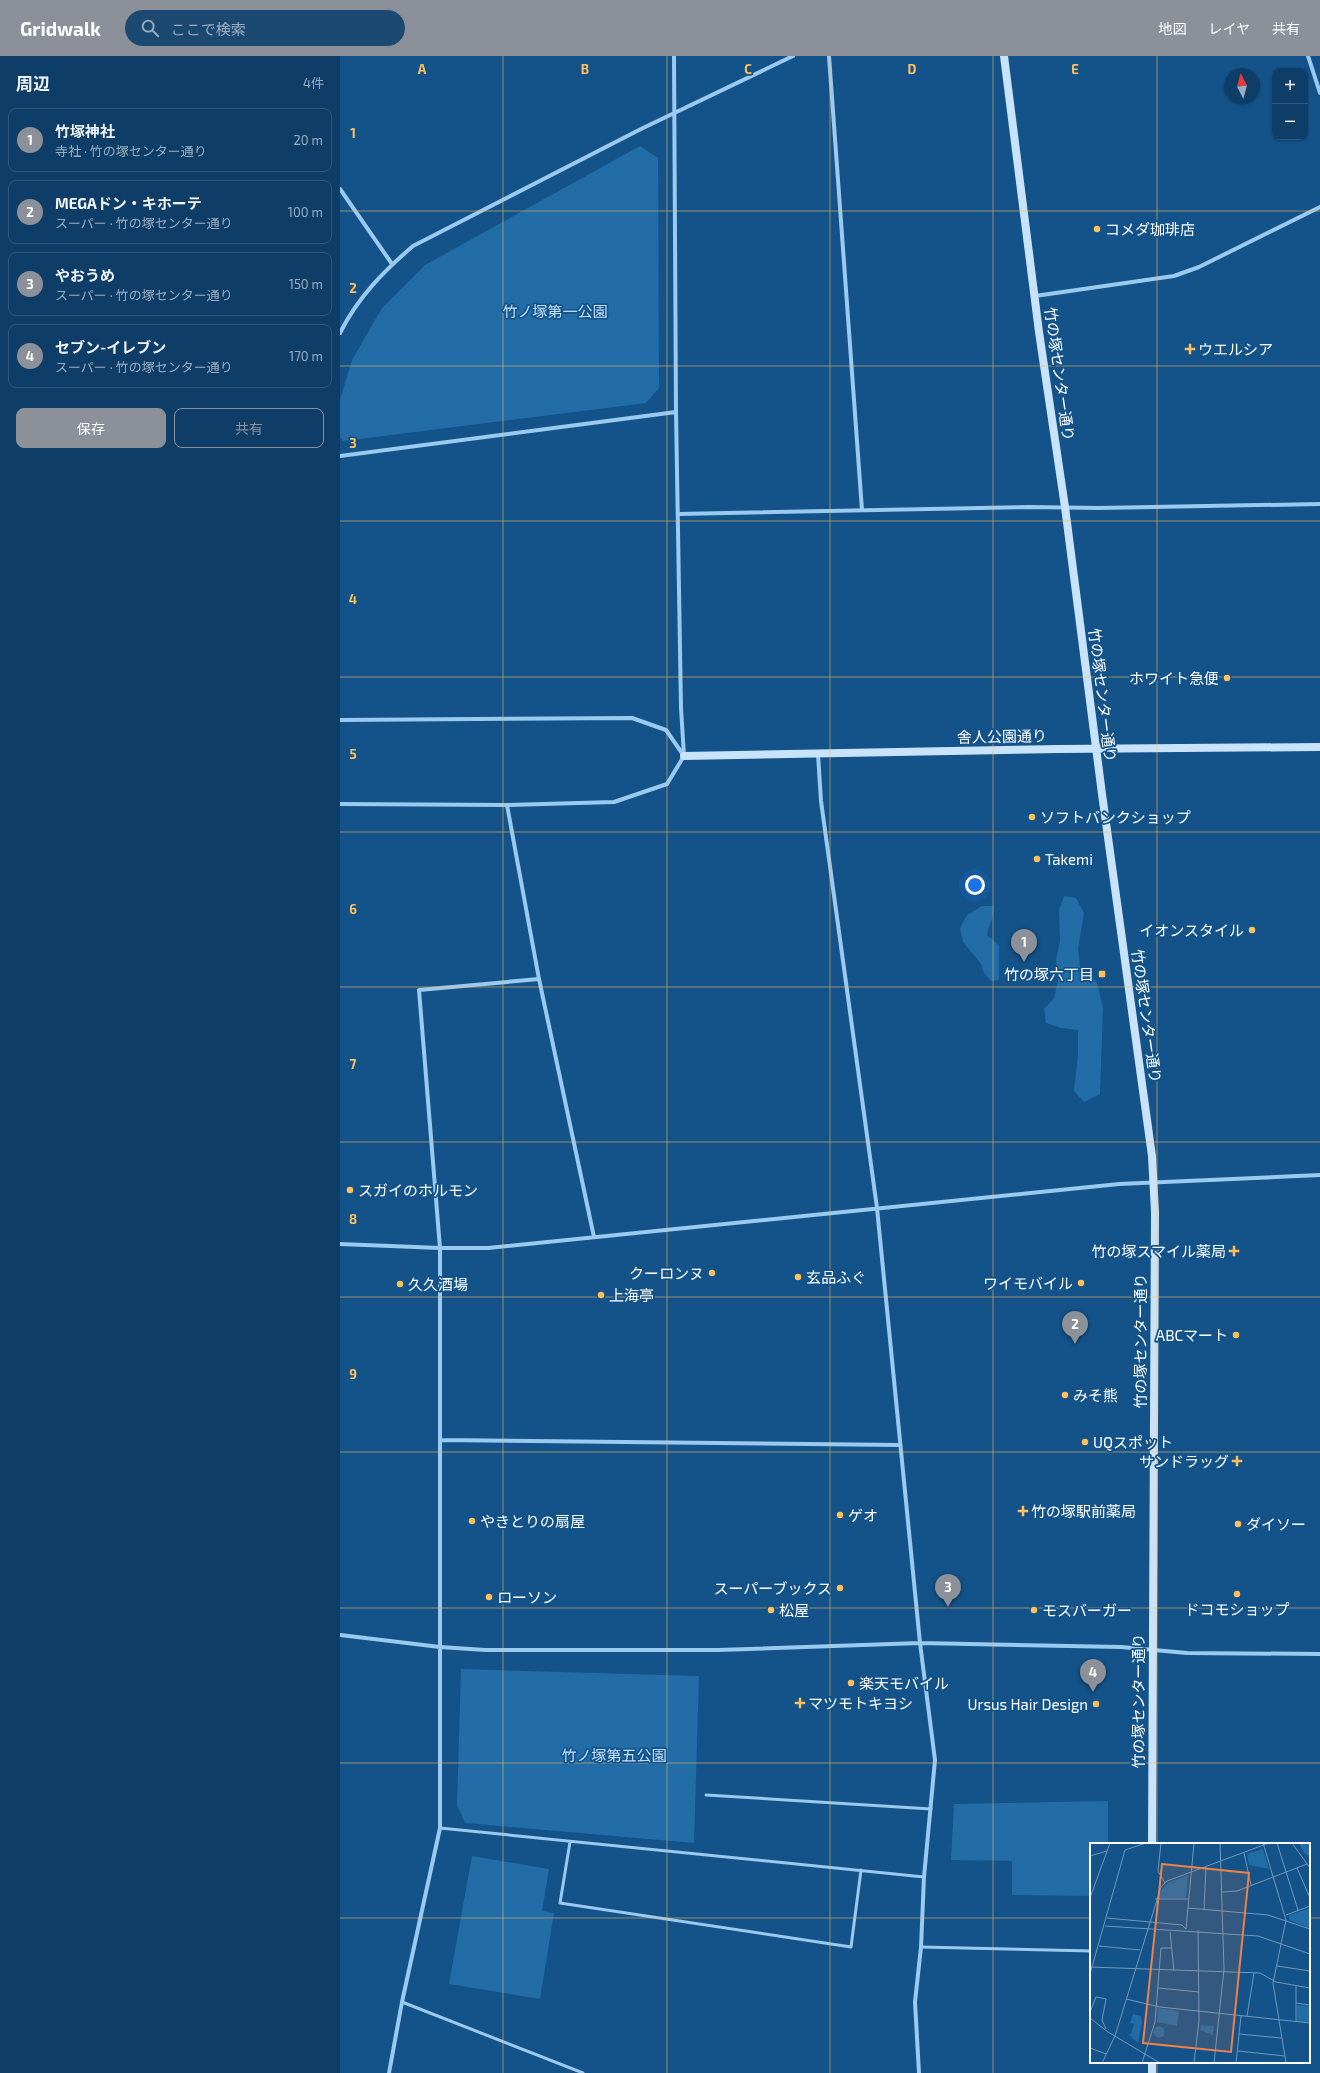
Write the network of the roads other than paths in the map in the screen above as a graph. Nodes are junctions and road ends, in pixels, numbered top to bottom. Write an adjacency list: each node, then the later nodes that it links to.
1 (674, 56): 7 (street)
2 (793, 56): 7 (street)
3 (829, 56): 17 (street)
4 (1004, 56): 11 (street, 竹の塚センター通り)
5 (1308, 56): 6 (street)
6 (1320, 93)
7 (675, 114): 10 (street); 13 (street)
8 (340, 189): 10 (street)
9 (1320, 207): 11 (street)
10 (392, 264): 12 (street)
11 (1034, 296): 16 (street, 竹の塚センター通り)
12 (340, 332)
13 (676, 412): 14 (street); 18 (street)
14 (340, 456)
15 (1320, 504): 16 (street)
16 (1065, 507): 17 (street); 21 (street, 竹の塚センター通り)
17 (862, 510): 18 (street)
18 (678, 514): 23 (street)
19 (340, 720): 23 (street)
20 (1320, 747): 21 (street, 舎人公園通り)
21 (1096, 749): 22 (street, 舎人公園通り); 28 (street, 竹の塚センター通り)
22 (818, 753): 23 (street, 舎人公園通り); 29 (street)
23 (684, 756): 25 (street)
24 (340, 804): 25 (street)
25 (507, 805): 26 (street)
26 (539, 979): 30 (street); 32 (street)
27 (1320, 1174): 28 (street)
28 (1153, 1184): 29 (street); 38 (street, 竹の塚センター通り)
29 (877, 1208): 30 (street); 34 (street)
30 (594, 1236): 32 (street)
31 (340, 1244): 32 (street)
32 (440, 1248): 33 (street)
33 (440, 1440): 34 (street); 37 (street)
34 (900, 1445): 36 (street)
35 (340, 1635): 37 (street)
36 (920, 1643): 37 (street); 38 (street); 41 (street)
37 (440, 1647): 42 (street)
38 (1152, 1649): 39 (street); 44 (street, 竹の塚センター通り)
39 (1320, 1654)
40 (706, 1795): 41 (lane)
41 (931, 1809): 46 (street)
42 (440, 1828): 43 (lane); 49 (street)
43 (570, 1842): 45 (lane); 45 (lane)
44 (1152, 1843)
45 (861, 1870): 46 (lane)
46 (924, 1877): 47 (street)
47 (921, 1946): 48 (lane); 52 (street)
48 (1090, 1951)
49 (402, 2002): 50 (street); 51 (lane)
50 (389, 2073)
51 (583, 2073)
52 (919, 2073)

